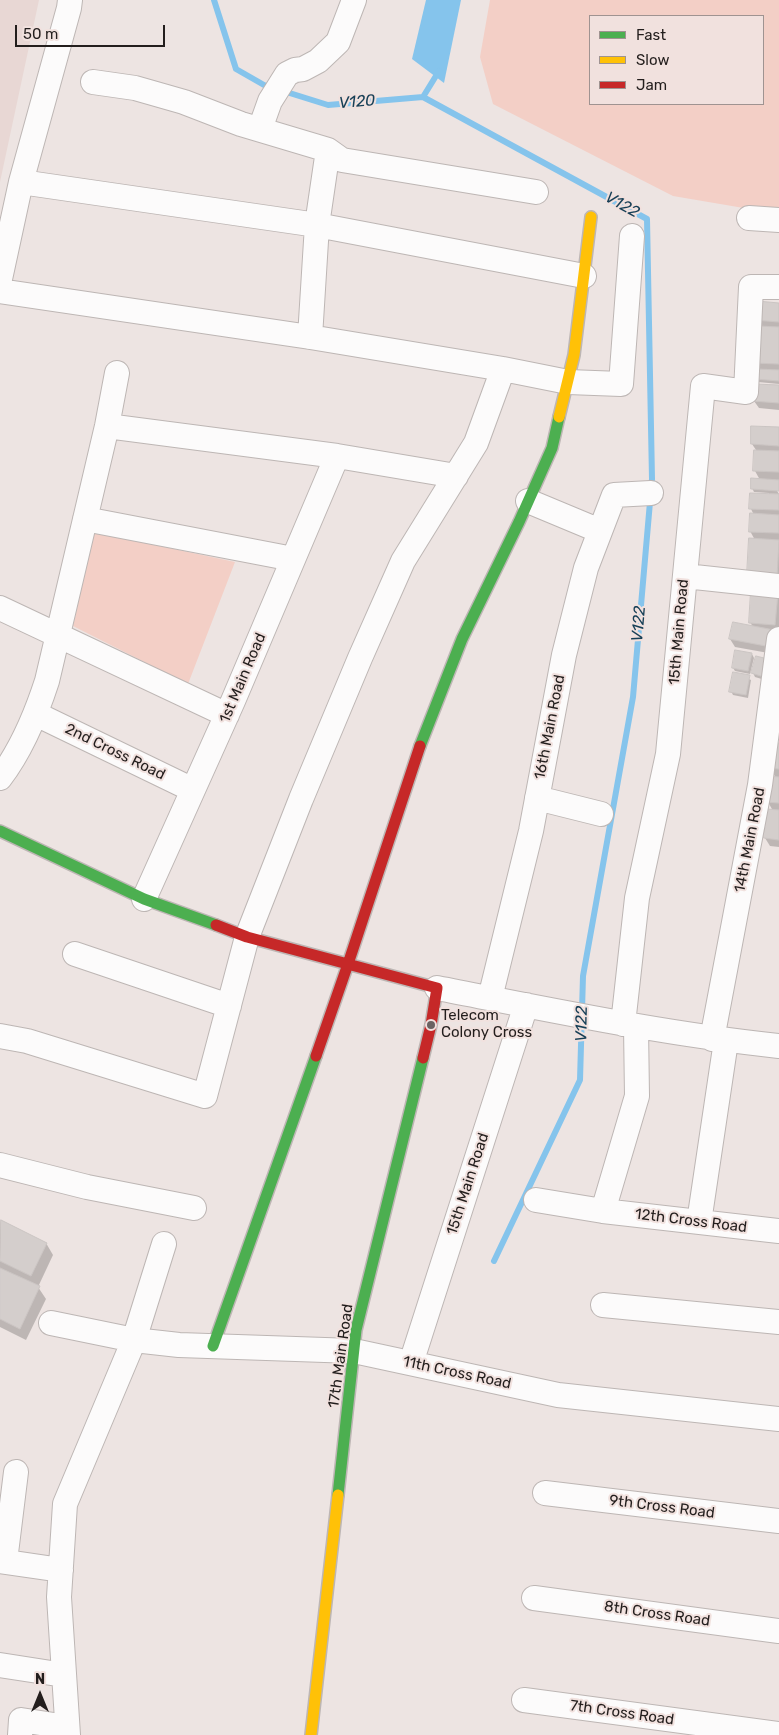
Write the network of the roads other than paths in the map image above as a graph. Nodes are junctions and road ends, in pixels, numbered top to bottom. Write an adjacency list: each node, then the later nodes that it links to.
1 (70, 0): 6 (street)
2 (354, 0): 4 (street)
3 (93, 82): 4 (street)
4 (260, 129): 5 (street)
5 (328, 150): 7 (street); 11 (street)
6 (21, 182): 11 (street); 14 (street)
7 (536, 192)
8 (591, 217): 13 (street)
9 (749, 218): 10 (street)
10 (779, 220)
11 (317, 226): 13 (street); 17 (street)
12 (632, 236): 20 (street)
13 (584, 276): 20 (street)
14 (0, 279)
15 (779, 287): 29 (street, 15th Main Road)
16 (0, 291): 17 (street)
17 (310, 337): 18 (street)
18 (503, 369): 20 (street); 23 (street)
19 (117, 373): 21 (street)
20 (568, 382): 25 (street)
21 (107, 426): 22 (street); 26 (street)
22 (337, 456): 23 (street); 28 (street, 1st Main Road)
23 (456, 476): 42 (street)
24 (651, 493): 27 (street, 16th Main Road)
25 (528, 501): 27 (street); 44 (street)
26 (85, 519): 28 (street); 32 (street)
27 (600, 531): 38 (street, 16th Main Road)
28 (293, 559): 35 (street, 1st Main Road)
29 (685, 576): 30 (street); 49 (street, 15th Main Road)
30 (779, 586)
31 (0, 608): 32 (street)
32 (58, 634): 34 (street); 35 (street)
33 (779, 639): 51 (street, 14th Main Road)
34 (36, 714): 36 (street); 37 (street, 2nd Cross Road)
35 (227, 715): 37 (street, 1st Main Road)
36 (0, 778)
37 (193, 790): 41 (street, 1st Main Road)
38 (537, 798): 39 (street); 46 (street, 16th Main Road)
39 (601, 814)
40 (0, 831): 41 (street)
41 (144, 899): 42 (street)
42 (247, 937): 44 (street); 48 (street)
43 (75, 954): 48 (street)
44 (348, 964): 45 (street); 64 (street)
45 (437, 988): 46 (street); 65 (street, 17th Main Road)
46 (490, 998): 47 (street)
47 (526, 1005): 49 (street); 66 (street, 15th Main Road)
48 (229, 1006): 50 (street)
49 (630, 1025): 51 (street); 56 (street, 15th Main Road)
50 (0, 1036)
51 (719, 1040): 52 (street); 57 (street, 14th Main Road)
52 (779, 1046)
53 (0, 1166): 55 (street)
54 (536, 1200): 56 (street, 12th Cross Road)
55 (194, 1208)
56 (603, 1211): 57 (street, 12th Cross Road)
57 (699, 1222): 58 (street, 12th Cross Road)
58 (779, 1231)
59 (164, 1244): 63 (street)
60 (603, 1305): 61 (street)
61 (779, 1322)
62 (51, 1323): 63 (street, 11th Cross Road)
63 (134, 1340): 64 (street, 11th Cross Road); 72 (street)
64 (213, 1346): 65 (street, 11th Cross Road)
65 (354, 1351): 66 (street, 11th Cross Road); 81 (street, 17th Main Road)
66 (410, 1363): 67 (street, 11th Cross Road)
67 (779, 1419)
68 (16, 1472): 71 (street)
69 (545, 1493): 70 (street, 9th Cross Road)
70 (779, 1521)
71 (2, 1561): 72 (street)
72 (61, 1570): 76 (street)
73 (534, 1598): 74 (street, 8th Cross Road)
74 (779, 1631)
75 (0, 1665): 76 (street)
76 (64, 1675): 78 (street)
77 (524, 1700): 79 (street, 7th Cross Road)
78 (67, 1731): 80 (street)
79 (779, 1734)
80 (20, 1735)
81 (311, 1735)

